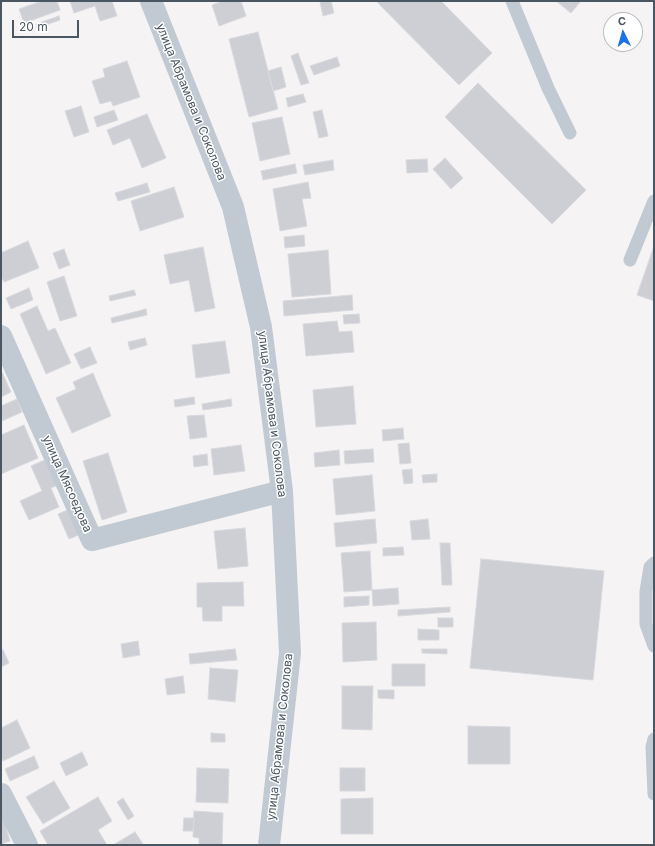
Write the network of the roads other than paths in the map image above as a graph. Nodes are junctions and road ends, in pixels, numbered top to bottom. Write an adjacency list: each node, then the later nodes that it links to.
1 (151, 1): 7 (street, улица Абрамова и Соколова)
2 (512, 1): 3 (lane)
3 (570, 133)
4 (654, 201): 5 (lane)
5 (630, 260)
6 (1, 336): 7 (street, улица Мясоедова)
7 (282, 491): 14 (street, улица Абрамова и Соколова)
8 (654, 563): 9 (lane)
9 (654, 646)
10 (654, 739): 12 (lane)
11 (1, 794): 13 (street)
12 (654, 794)
13 (27, 845)
14 (268, 845)

